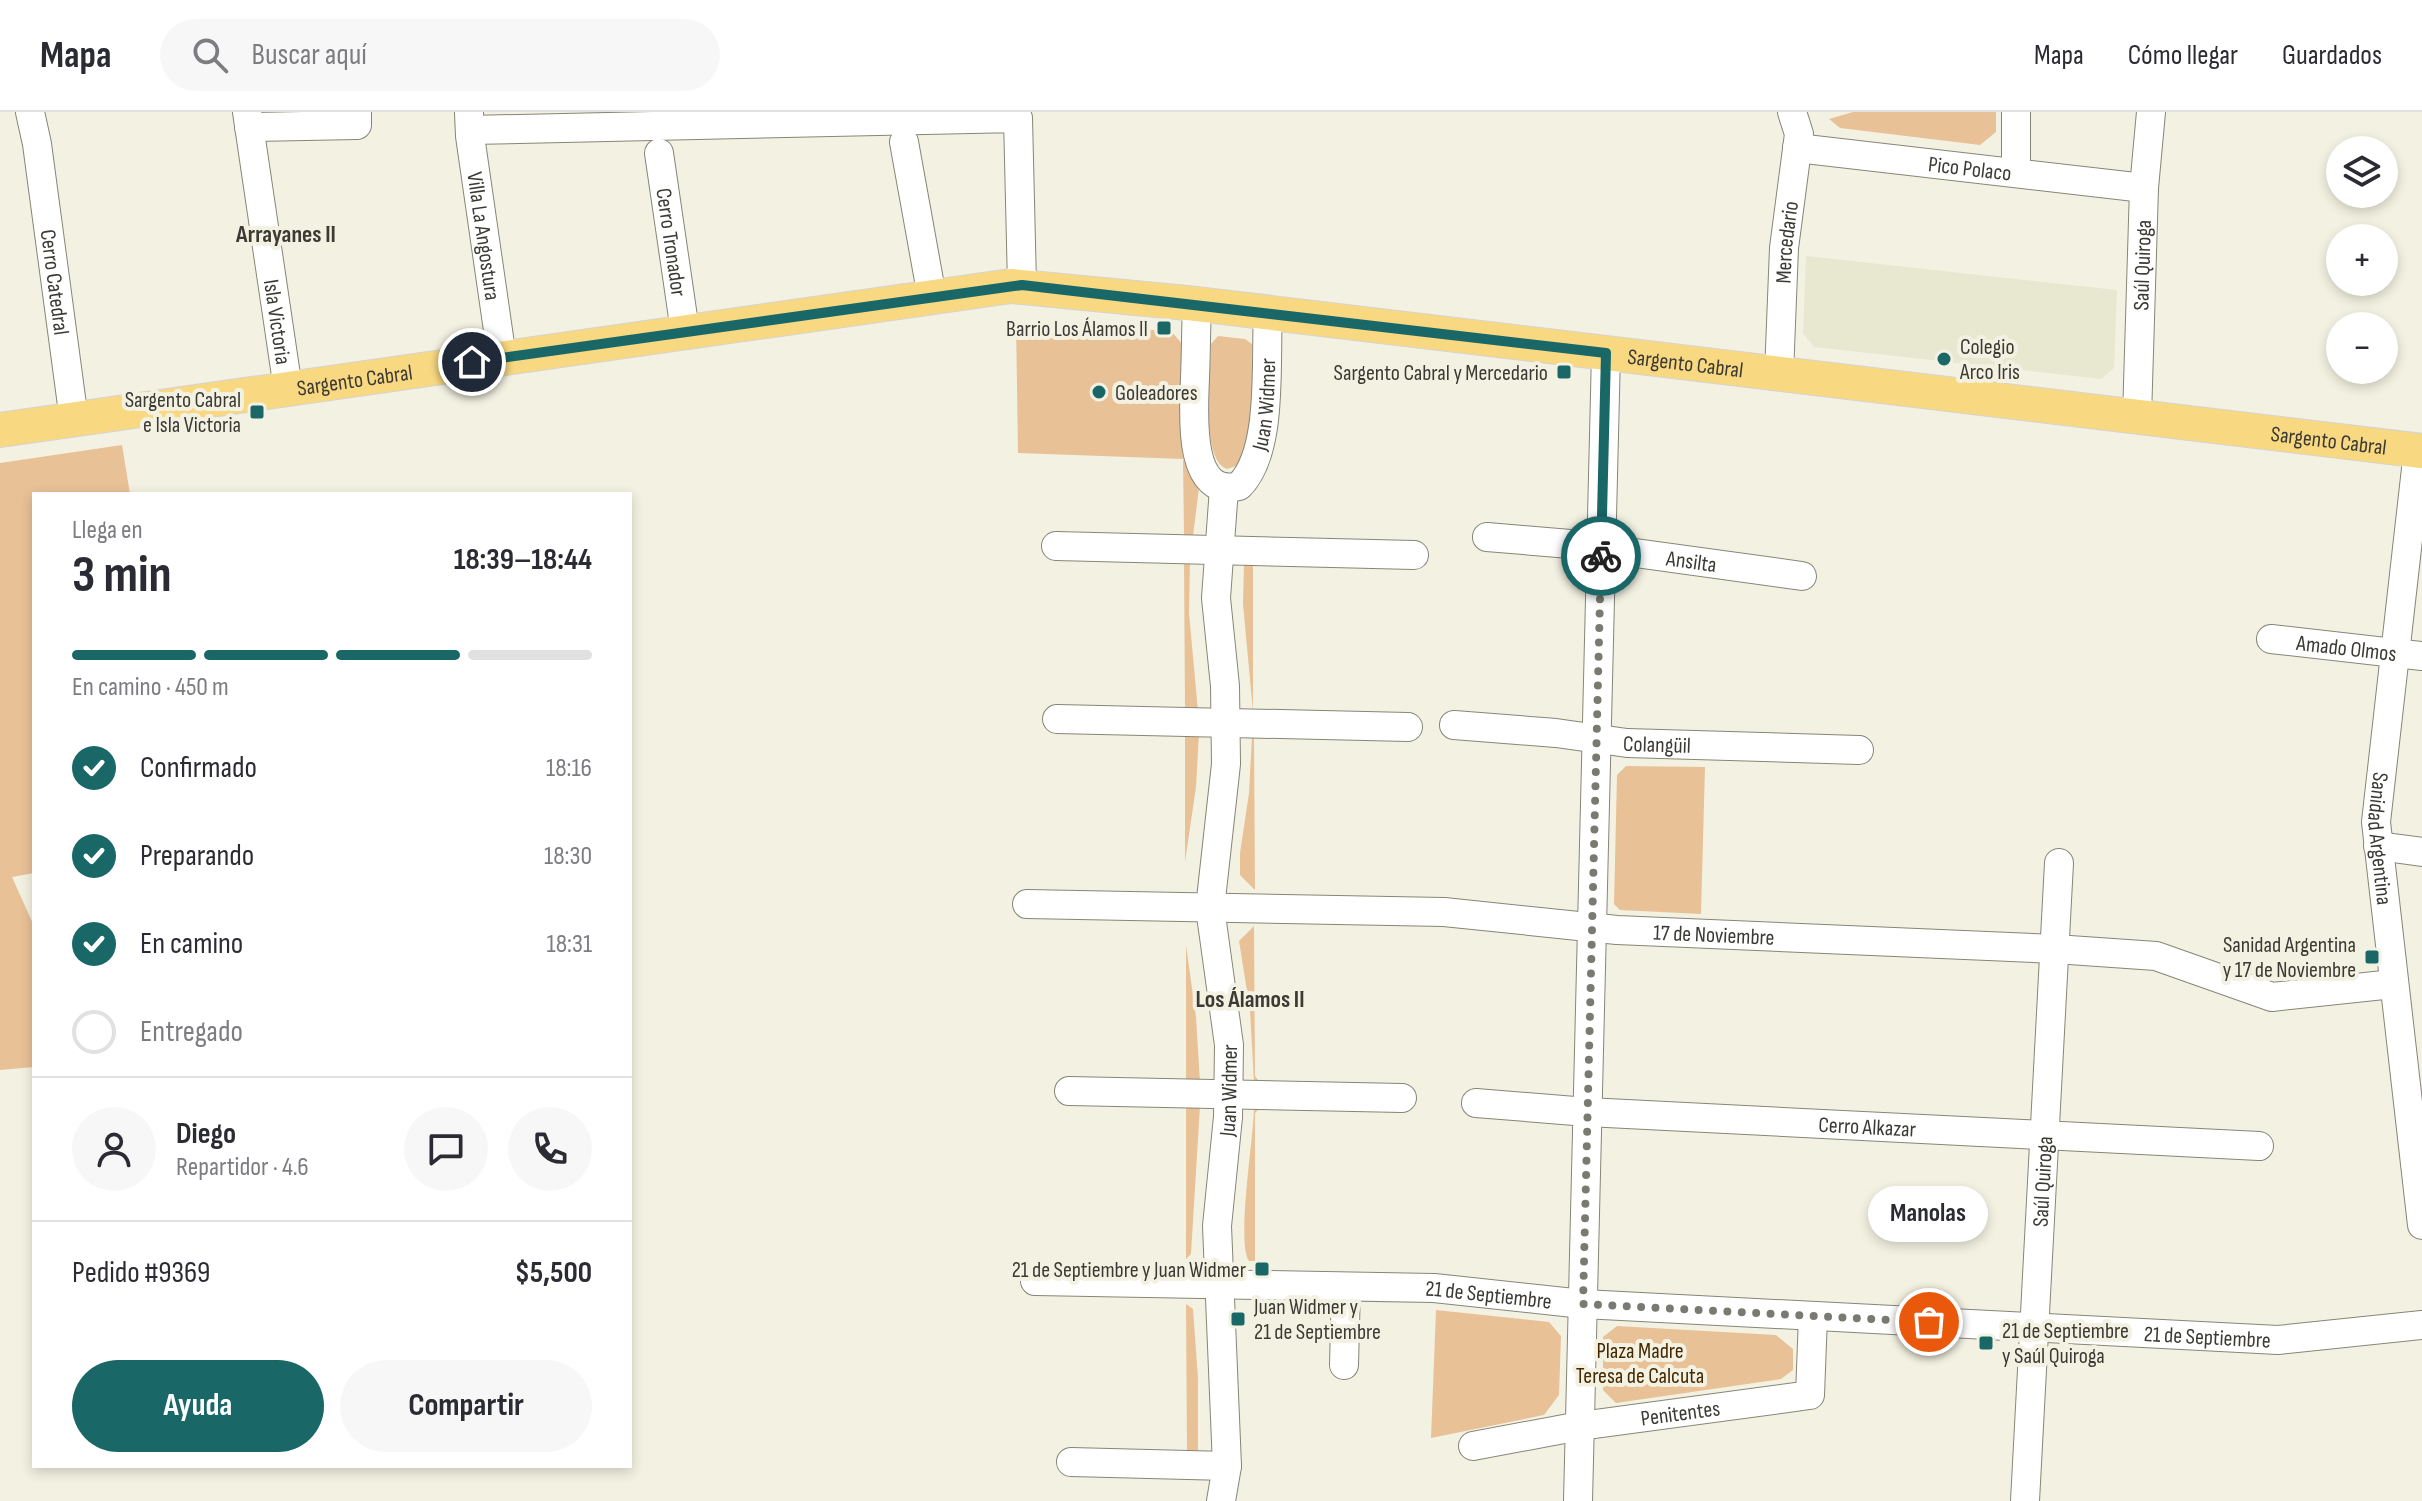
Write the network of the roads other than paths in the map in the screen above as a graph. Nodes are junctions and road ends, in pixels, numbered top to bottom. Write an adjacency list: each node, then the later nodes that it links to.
1 (30, 112): 23 (street, Cerro Catedral)
2 (357, 112): 6 (street)
3 (1792, 112): 9 (street, Mercedario)
4 (2016, 112): 11 (street)
5 (2151, 112): 12 (street, Saúl Quiroga)
6 (248, 120): 21 (street, Isla Victoria)
7 (470, 121): 13 (street); 19 (street, Villa La Angostura)
8 (904, 142): 14 (street)
9 (1797, 148): 11 (street, Pico Polaco); 20 (street, Mercedario)
10 (659, 153): 17 (street, Cerro Tronador)
11 (2016, 173): 12 (street, Pico Polaco)
12 (2144, 188): 22 (street, Saúl Quiroga)
13 (1022, 285): 14 (main road, Sargento Cabral); 15 (main road, Sargento Cabral)
14 (932, 297): 17 (main road, Sargento Cabral)
15 (1197, 304): 16 (main road, Sargento Cabral); 26 (street, Juan Widmer)
16 (1268, 314): 18 (main road, Sargento Cabral); 26 (street, Juan Widmer)
17 (685, 331): 19 (main road, Sargento Cabral)
18 (1606, 353): 20 (main road, Sargento Cabral); 29 (street)
19 (502, 358): 21 (main road, Sargento Cabral)
20 (1779, 374): 22 (main road, Sargento Cabral)
21 (288, 389): 23 (main road, Sargento Cabral)
22 (2137, 417): 25 (main road, Sargento Cabral)
23 (74, 420): 24 (main road, Sargento Cabral)
24 (0, 430)
25 (2420, 451): 34 (street, Sanidad Argentina)
26 (1223, 482): 30 (street, Juan Widmer)
27 (1487, 537): 29 (street, Ansilta)
28 (1056, 546): 30 (street)
29 (1601, 549): 32 (street, Ansilta); 39 (street)
30 (1218, 550): 31 (street); 36 (street, Juan Widmer)
31 (1414, 555)
32 (1802, 576)
33 (2271, 639): 34 (street, Amado Olmos)
34 (2408, 655): 41 (street, Sanidad Argentina)
35 (1057, 719): 36 (street)
36 (1226, 723): 38 (street); 45 (street, Juan Widmer)
37 (1454, 725): 39 (street, Colangüil)
38 (1408, 727)
39 (1597, 738): 40 (street, Colangüil); 46 (street)
40 (1859, 750)
41 (2378, 846): 42 (street); 48 (street, Sanidad Argentina)
42 (2422, 852)
43 (2059, 863): 47 (street, Saúl Quiroga)
44 (1027, 904): 45 (street, 17 de Noviembre)
45 (1210, 908): 46 (street, 17 de Noviembre); 51 (street, Juan Widmer)
46 (1592, 927): 47 (street, 17 de Noviembre); 54 (street)
47 (2055, 949): 48 (street, 17 de Noviembre); 55 (street, Saúl Quiroga)
48 (2393, 984): 49 (street, Sanidad Argentina)
49 (2411, 1034): 57 (street, Sanidad Argentina)
50 (1069, 1091): 51 (street)
51 (1229, 1095): 52 (street); 59 (street, Juan Widmer)
52 (1402, 1098)
53 (1476, 1103): 54 (street, Cerro Alkazar)
54 (1587, 1112): 55 (street, Cerro Alkazar); 61 (street)
55 (2045, 1134): 56 (street, Cerro Alkazar); 64 (street, Saúl Quiroga)
56 (2259, 1146)
57 (2422, 1225)
58 (1035, 1281): 59 (street, 21 de Septiembre)
59 (1217, 1283): 60 (street, 21 de Septiembre); 69 (street, Juan Widmer)
60 (1346, 1287): 61 (street, 21 de Septiembre); 65 (street)
61 (1583, 1304): 62 (street, 21 de Septiembre); 66 (street)
62 (1813, 1316): 64 (street, 21 de Septiembre); 66 (street, Penitentes)
63 (2422, 1325): 64 (street, 21 de Septiembre)
64 (2034, 1328): 72 (street, Saúl Quiroga)
65 (1344, 1365)
66 (1580, 1426): 67 (street, Penitentes); 71 (street)
67 (1473, 1446)
68 (1071, 1462): 69 (street)
69 (1227, 1466): 70 (street, Juan Widmer)
70 (1221, 1501)
71 (1578, 1501)
72 (2025, 1501)

